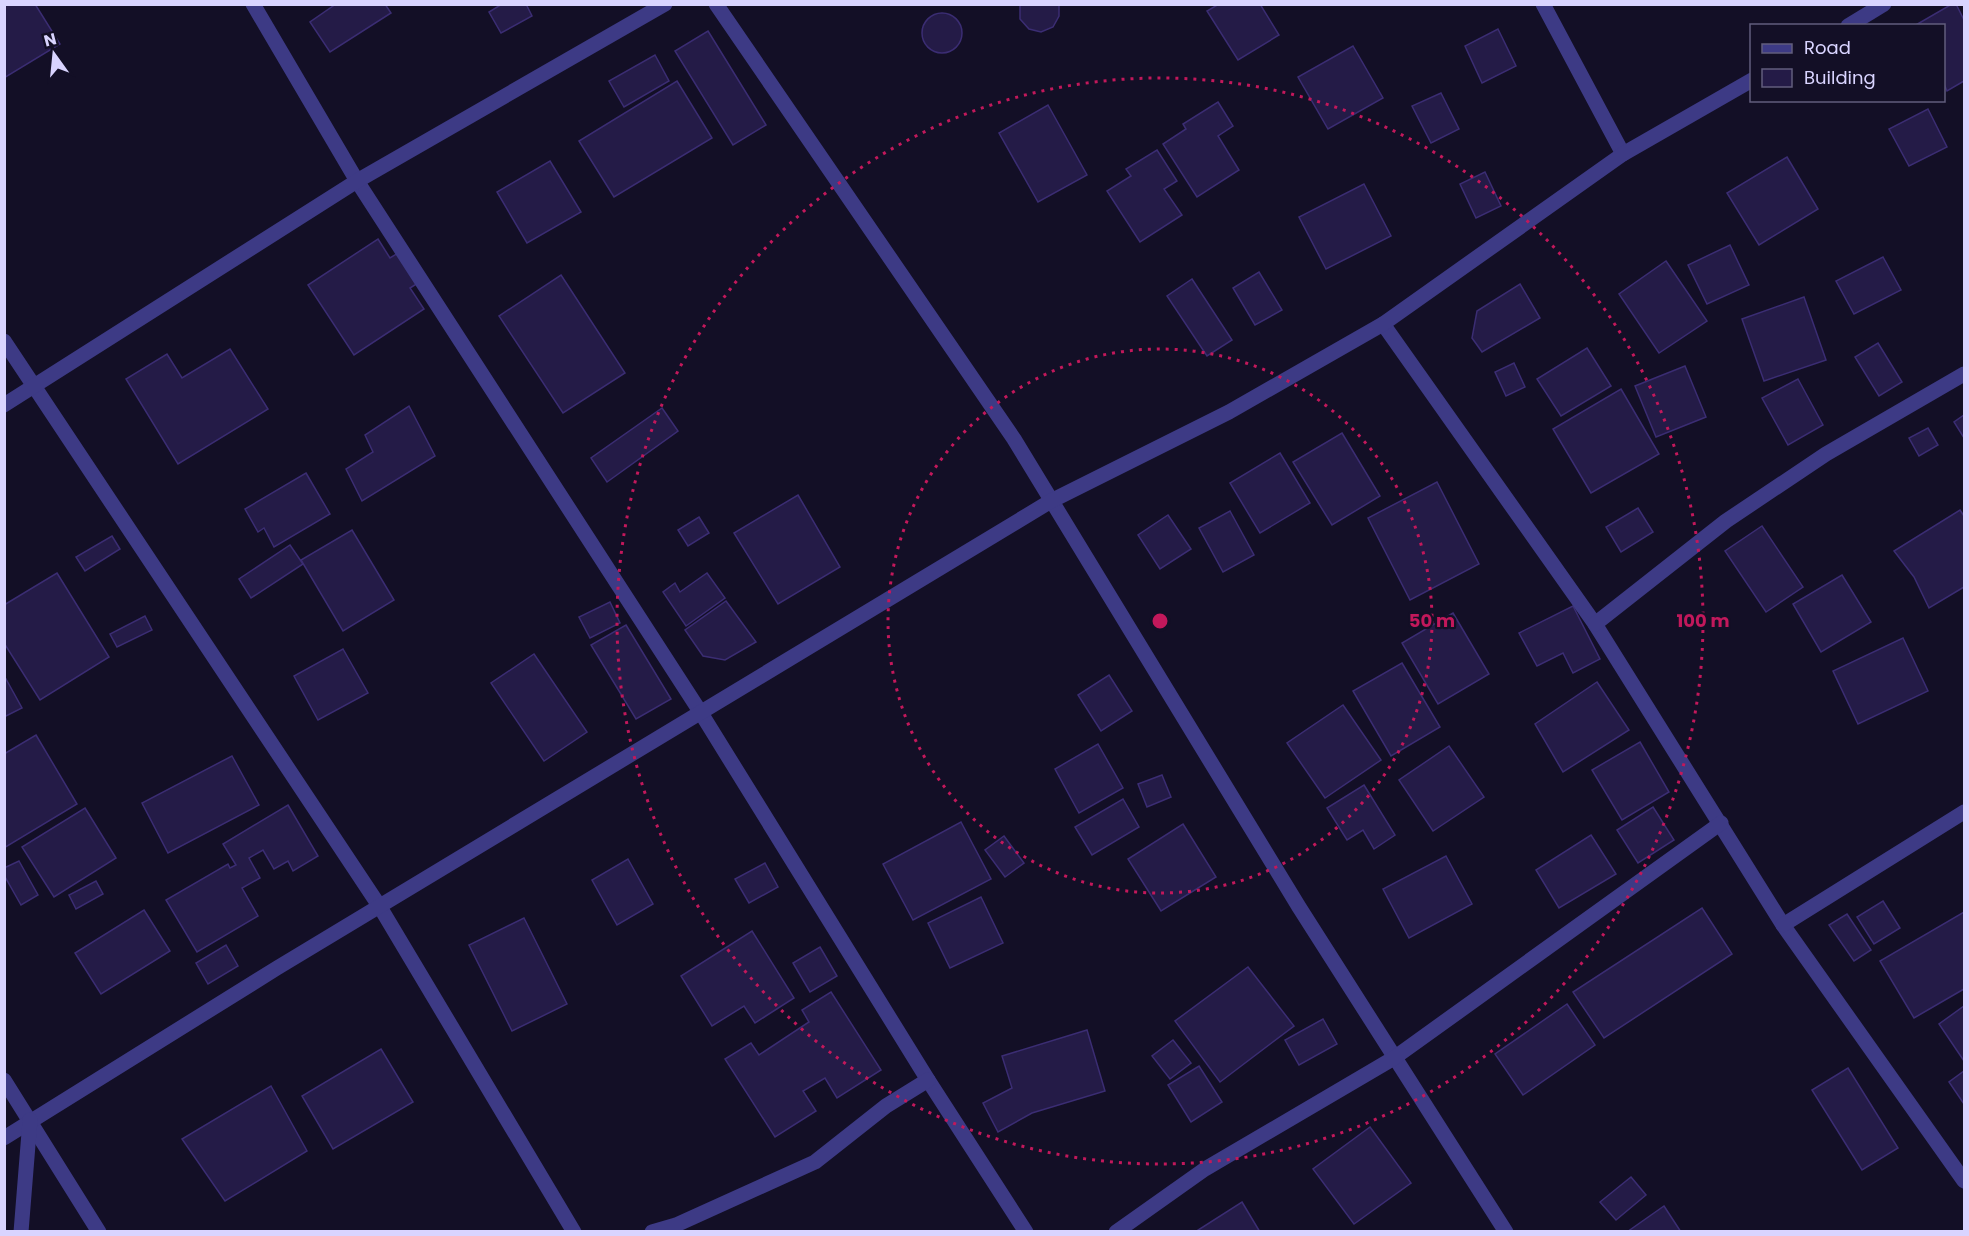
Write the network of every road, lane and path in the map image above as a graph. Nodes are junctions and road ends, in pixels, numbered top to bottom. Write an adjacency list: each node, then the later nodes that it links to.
1 (253, 4): 9 (street)
2 (665, 4): 9 (street)
3 (716, 4): 15 (street)
4 (1544, 4): 8 (street)
5 (1884, 4): 6 (street)
6 (1851, 24)
7 (1750, 81): 8 (street)
8 (1623, 154): 10 (street)
9 (357, 181): 13 (street); 17 (street)
10 (1383, 324): 15 (street); 16 (street)
11 (4, 341): 13 (street)
12 (1965, 375): 16 (street)
13 (33, 388): 14 (street); 20 (street)
14 (4, 405)
15 (1051, 501): 17 (street); 22 (street)
16 (1595, 624): 19 (street)
17 (701, 713): 20 (street); 24 (street)
18 (1965, 812): 21 (street)
19 (1721, 823): 21 (street); 22 (street)
20 (380, 906): 25 (street); 30 (street)
21 (1783, 925): 27 (street)
22 (1394, 1058): 33 (street); 34 (street)
23 (4, 1080): 25 (street)
24 (928, 1080): 31 (street); 32 (street)
25 (30, 1120): 26 (street); 28 (street); 29 (street)
26 (4, 1138)
27 (1964, 1180)
28 (21, 1232)
29 (99, 1232)
30 (574, 1232)
31 (652, 1232)
32 (1026, 1232)
33 (1116, 1232)
34 (1506, 1232)

